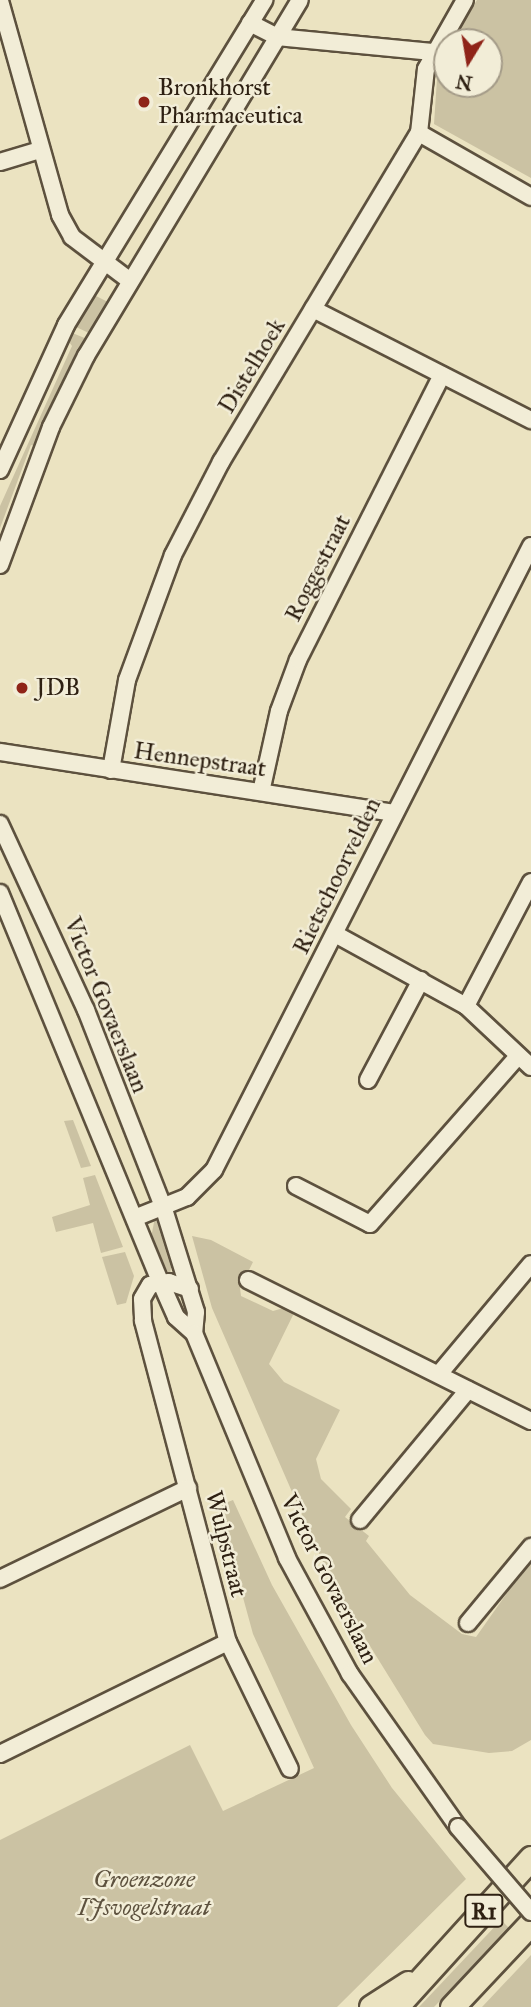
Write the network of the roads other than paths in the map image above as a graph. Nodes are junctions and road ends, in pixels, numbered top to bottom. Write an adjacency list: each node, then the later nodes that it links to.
1 (264, 0): 5 (street)
2 (300, 0): 6 (street)
3 (465, 0): 7 (street, Distelhoek)
4 (0, 1): 9 (street)
5 (250, 23): 6 (street); 12 (street)
6 (276, 37): 7 (street); 13 (street)
7 (432, 52): 8 (street, Distelhoek)
8 (419, 133): 11 (street); 14 (street, Distelhoek)
9 (40, 150): 10 (street); 12 (street)
10 (0, 162)
11 (531, 197)
12 (102, 262): 13 (street); 17 (street)
13 (130, 280): 19 (street)
14 (313, 309): 15 (street); 21 (street, Distelhoek)
15 (442, 375): 16 (street); 22 (street, Roggestraat)
16 (531, 420)
17 (0, 470)
18 (531, 546): 23 (street, Rietschoorvelden)
19 (0, 565)
20 (0, 752): 21 (street, Hennepstraat)
21 (111, 770): 22 (street, Hennepstraat)
22 (261, 792): 23 (street, Hennepstraat)
23 (394, 813): 27 (street, Rietschoorvelden)
24 (0, 824): 33 (street, Victor Govaerslaan)
25 (531, 882): 29 (street)
26 (0, 893): 34 (street, Victor Govaerslaan)
27 (335, 934): 28 (street); 33 (street, Rietschoorvelden)
28 (421, 980): 29 (street); 31 (street)
29 (466, 1006): 30 (street)
30 (525, 1061): 32 (street)
31 (368, 1080)
32 (296, 1186)
33 (163, 1206): 34 (street); 38 (street, Victor Govaerslaan)
34 (137, 1217): 37 (street, Victor Govaerslaan)
35 (531, 1264): 42 (street)
36 (247, 1280): 42 (street)
37 (160, 1282): 38 (street); 39 (street, Victor Govaerslaan); 40 (street, Wulpstraat)
38 (190, 1289): 39 (street); 41 (street, Victor Govaerslaan)
39 (168, 1297): 40 (street); 41 (street, Victor Govaerslaan)
40 (143, 1321): 45 (street, Wulpstraat)
41 (194, 1333): 54 (street, Victor Govaerslaan, bridge)
42 (439, 1374): 43 (street)
43 (468, 1390): 44 (street); 46 (street)
44 (531, 1421)
45 (188, 1488): 48 (street); 50 (street, Wulpstraat)
46 (360, 1520)
47 (531, 1547): 49 (street)
48 (0, 1579)
49 (468, 1623)
50 (228, 1642): 51 (street); 52 (street, Wulpstraat)
51 (0, 1754)
52 (290, 1769)
53 (531, 1858): 56 (highway, R1)
54 (531, 1912)
55 (531, 1923): 59 (highway, R1)
56 (437, 1964): 57 (highway, R1); 58 (highway, R1)
57 (371, 2007)
58 (396, 2007)
59 (452, 2007)

